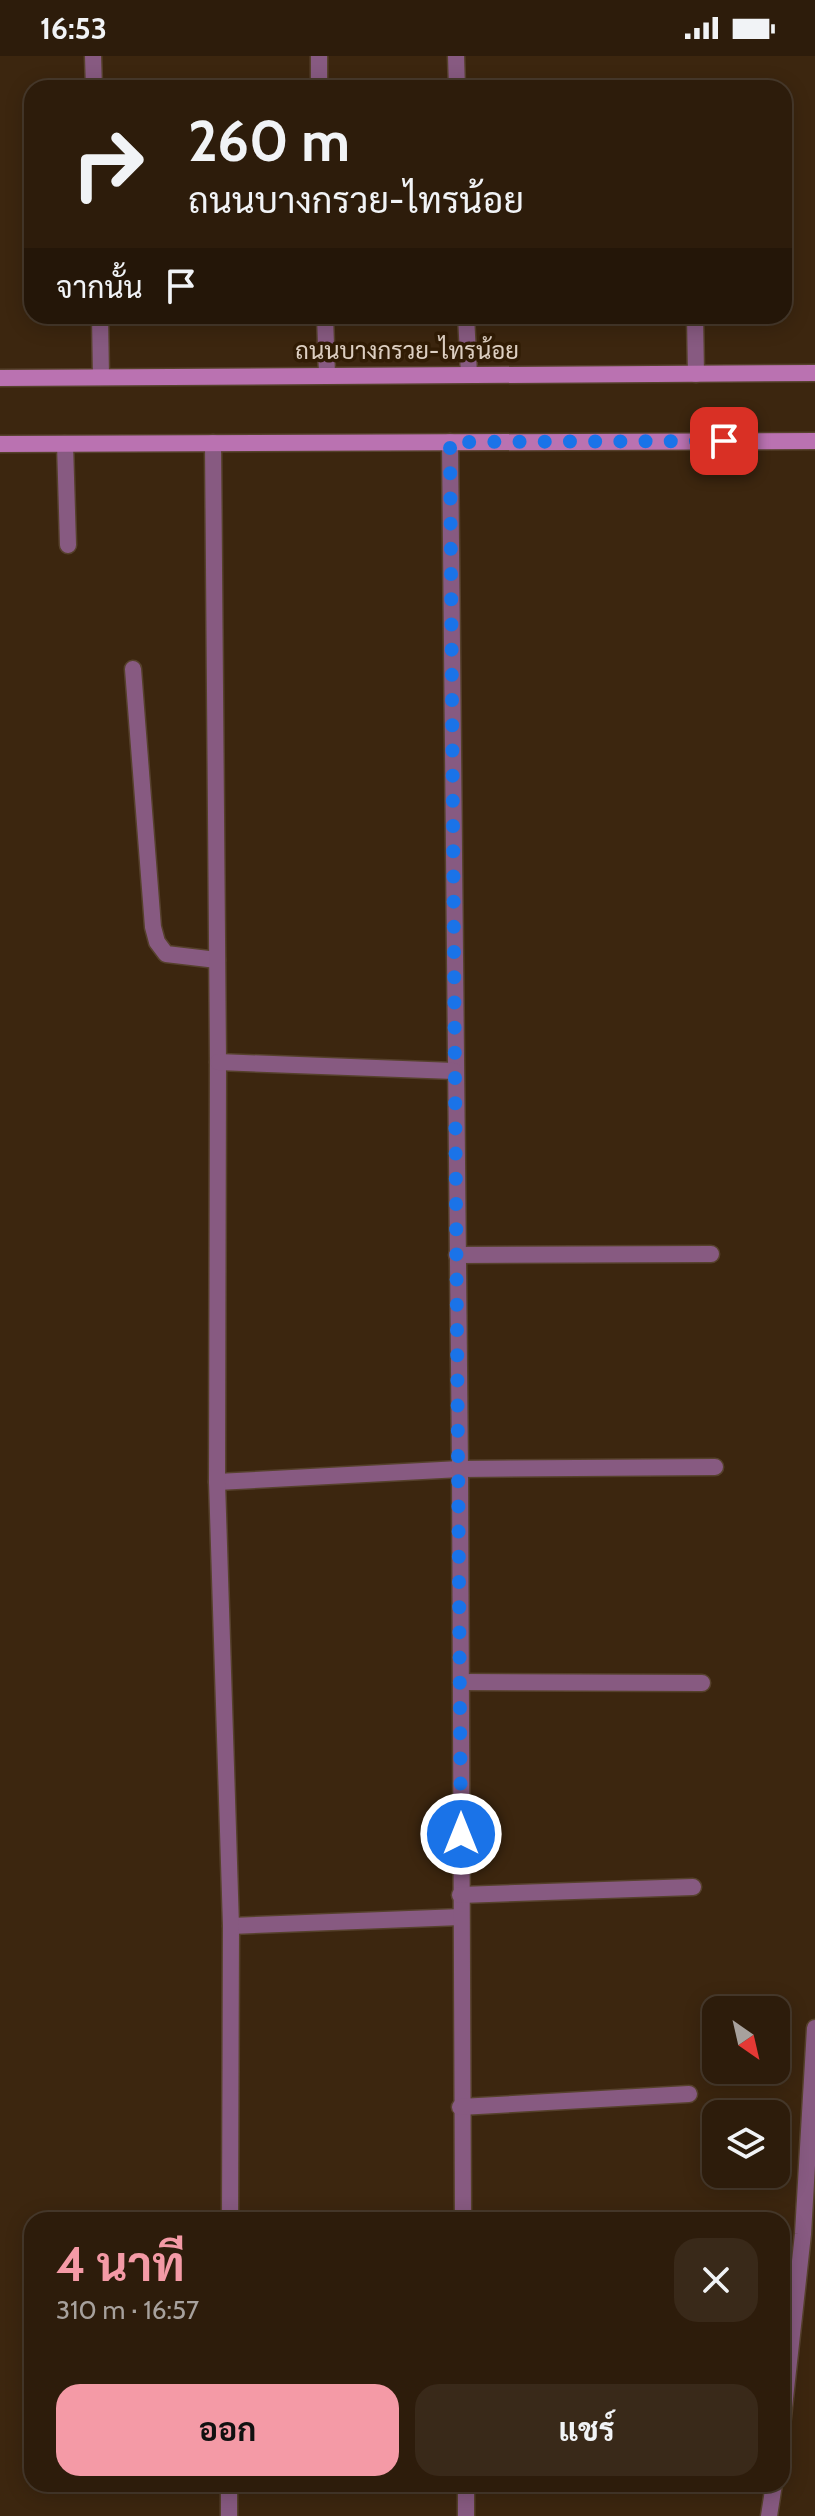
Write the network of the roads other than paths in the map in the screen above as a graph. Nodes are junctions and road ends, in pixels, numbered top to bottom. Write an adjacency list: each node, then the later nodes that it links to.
1 (93, 56): 4 (street)
2 (319, 56): 5 (street)
3 (456, 56): 6 (street)
4 (94, 80)
5 (319, 80)
6 (457, 80)
7 (100, 324): 15 (street)
8 (325, 324): 14 (street)
9 (466, 324): 12 (street)
10 (695, 324): 13 (street)
11 (815, 373): 13 (main road, ถนนบางกรวย-ไทรน้อย)
12 (469, 374): 13 (main road, ถนนบางกรวย-ไทรน้อย); 14 (main road, ถนนบางกรวย-ไทรน้อย)
13 (696, 374)
14 (327, 375): 15 (main road, ถนนบางกรวย-ไทรน้อย)
15 (101, 377): 16 (main road, ถนนบางกรวย-ไทรน้อย)
16 (0, 378)
17 (815, 441): 18 (main road)
18 (450, 442): 19 (main road); 26 (street)
19 (213, 443): 21 (main road); 24 (street)
20 (0, 444): 21 (main road)
21 (65, 444): 22 (street)
22 (68, 545)
23 (133, 669): 24 (street)
24 (217, 960): 25 (street)
25 (218, 1062): 26 (street); 31 (street)
26 (454, 1071): 28 (street)
27 (711, 1254): 28 (street)
28 (457, 1255): 30 (street)
29 (715, 1467): 30 (street)
30 (460, 1469): 31 (street); 32 (street)
31 (217, 1482): 37 (street)
32 (461, 1682): 33 (street); 35 (street)
33 (702, 1683)
34 (693, 1887): 35 (street)
35 (460, 1895): 36 (street)
36 (461, 1917): 37 (street); 40 (street)
37 (231, 1926): 41 (street)
38 (815, 2028): 43 (street)
39 (689, 2094): 40 (street)
40 (460, 2107): 42 (street)
41 (230, 2212)
42 (463, 2212)
43 (790, 2353)
44 (229, 2492): 47 (street)
45 (466, 2492): 48 (street)
46 (773, 2492): 49 (street)
47 (229, 2516)
48 (466, 2516)
49 (769, 2516)

